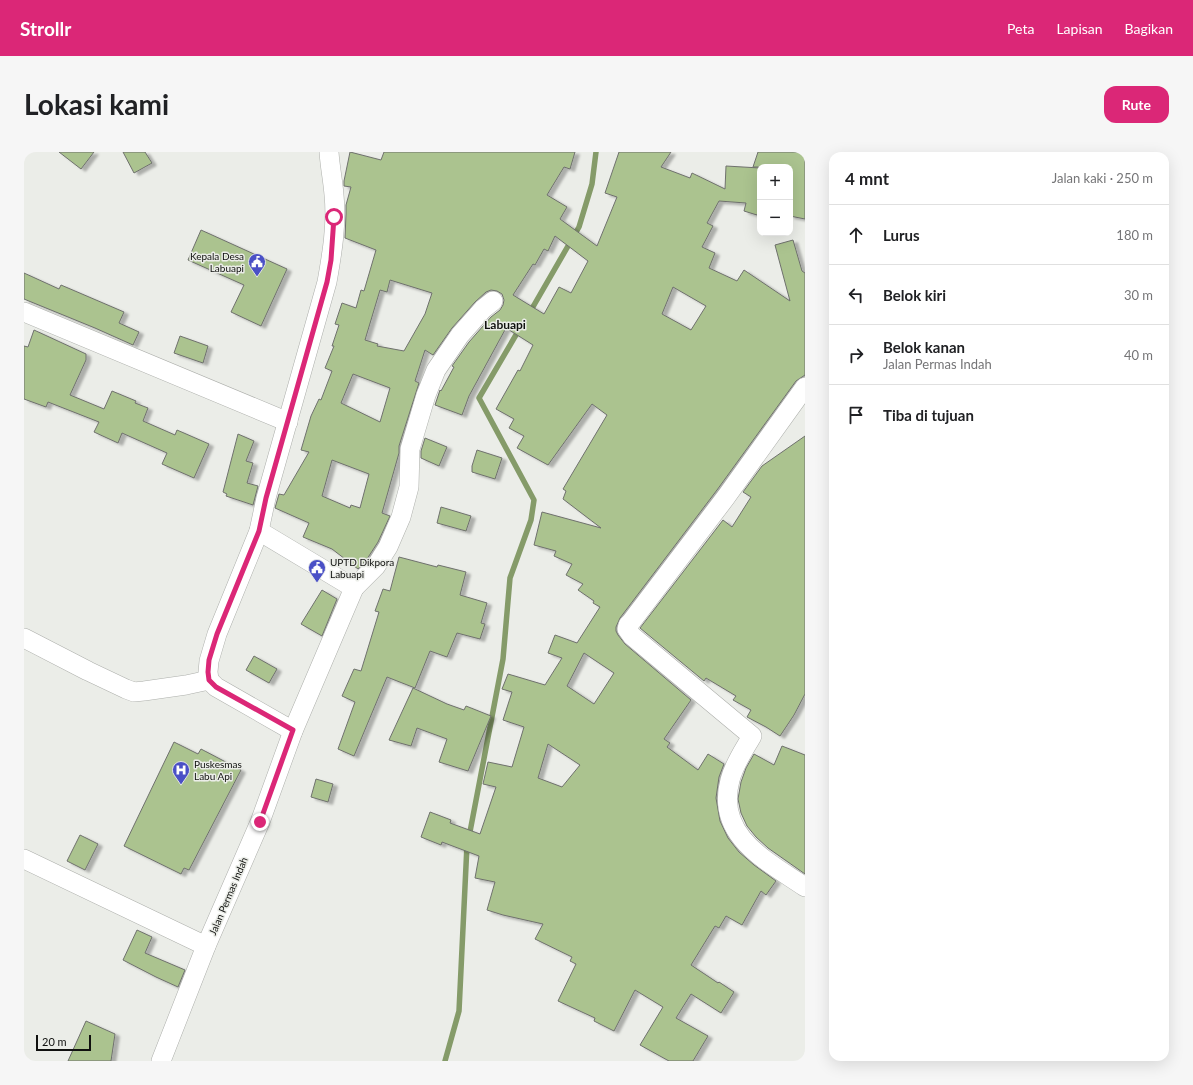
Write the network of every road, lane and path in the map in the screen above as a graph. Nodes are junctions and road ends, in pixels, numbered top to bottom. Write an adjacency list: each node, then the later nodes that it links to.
1 (329, 152): 5 (street)
2 (493, 301): 7 (street)
3 (24, 312): 5 (street)
4 (805, 387): 12 (street)
5 (288, 422): 6 (street)
6 (259, 531): 7 (street); 9 (street)
7 (354, 588): 10 (street, Jalan Permas Indah)
8 (24, 638): 9 (street)
9 (209, 680): 10 (street)
10 (293, 730): 13 (street, Jalan Permas Indah)
11 (24, 859): 13 (street)
12 (805, 887)
13 (206, 946): 14 (street, Jalan Permas Indah)
14 (161, 1061)

